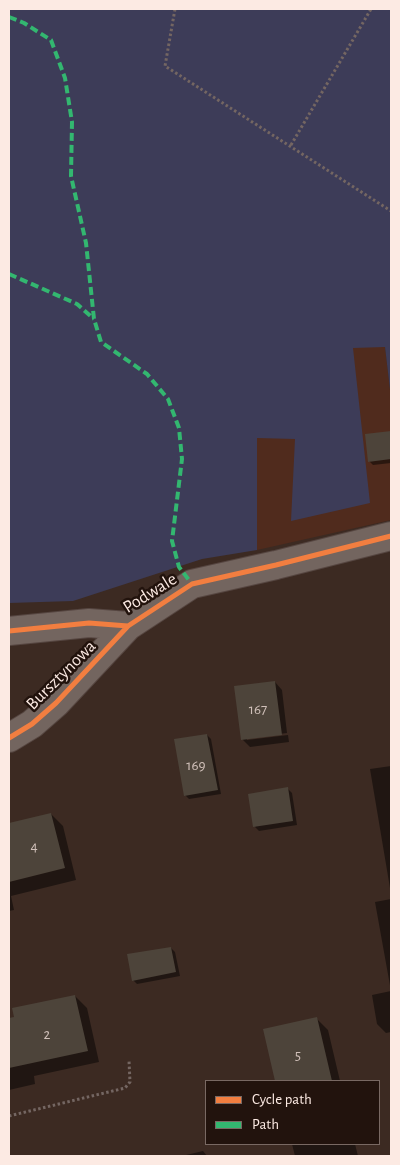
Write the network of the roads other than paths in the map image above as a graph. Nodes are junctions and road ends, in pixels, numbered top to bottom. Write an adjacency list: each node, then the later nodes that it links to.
1 (391, 536): 2 (street, Podwale)
2 (128, 626): 3 (street, Podwale); 4 (street, Bursztynowa)
3 (9, 631)
4 (9, 738)

